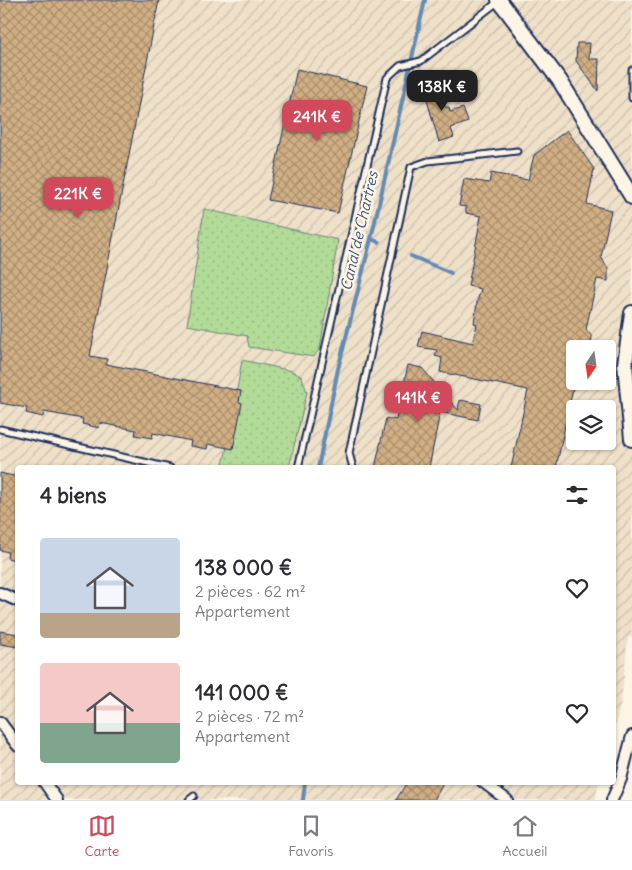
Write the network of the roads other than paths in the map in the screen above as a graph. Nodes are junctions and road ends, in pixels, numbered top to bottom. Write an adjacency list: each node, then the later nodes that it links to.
1 (499, 0): 5 (main road); 11 (lane)
2 (632, 70): 3 (lane)
3 (632, 98)
4 (517, 151): 12 (lane)
5 (632, 197)
6 (632, 312): 7 (main road)
7 (629, 338): 9 (main road)
8 (0, 429): 10 (lane)
9 (632, 439)
10 (157, 465)
11 (299, 465)
12 (352, 465)
13 (0, 593): 14 (street)
14 (15, 600)
15 (0, 722): 17 (street)
16 (632, 736): 22 (street)
17 (15, 742)
18 (46, 785): 20 (street)
19 (487, 785): 21 (street)
20 (57, 800)
21 (507, 800)
22 (612, 800)

